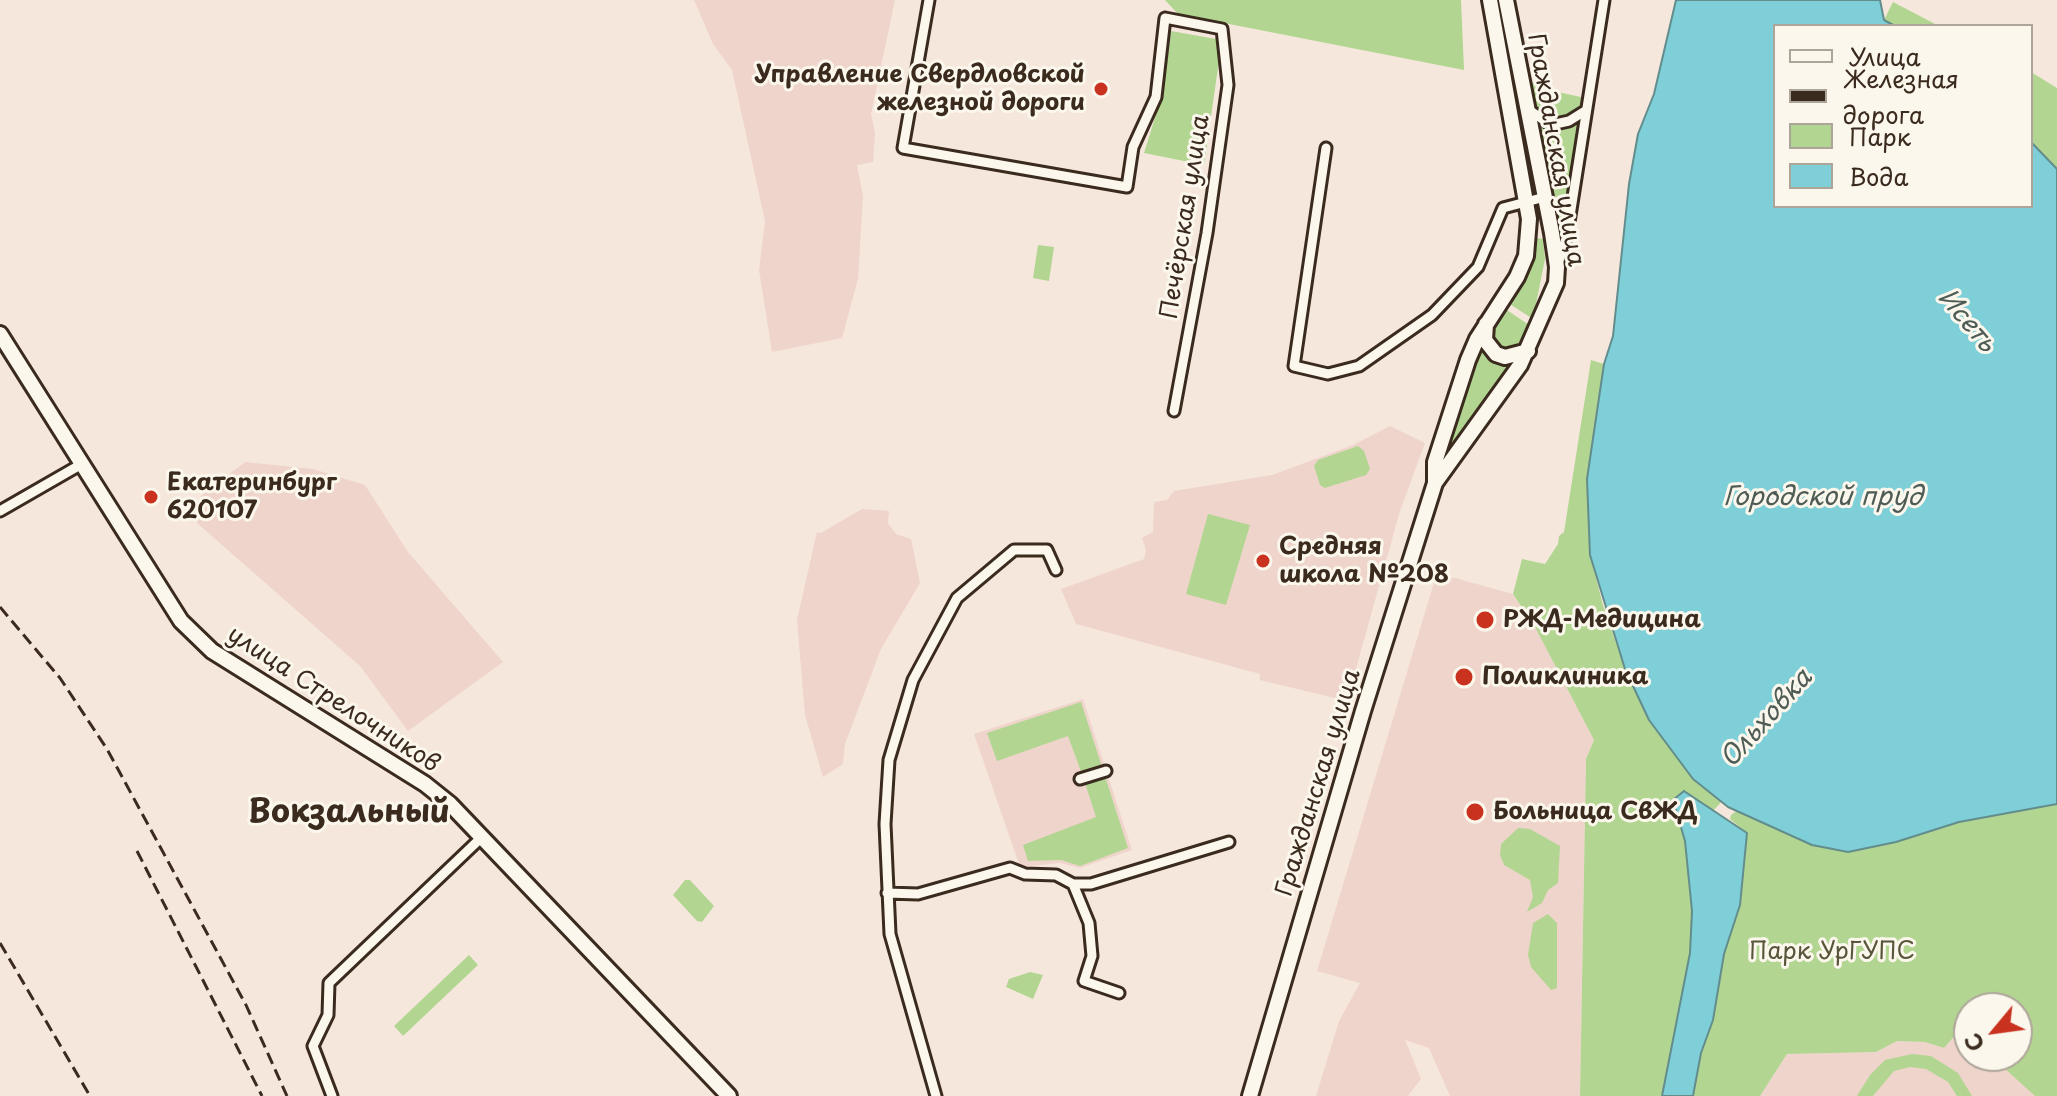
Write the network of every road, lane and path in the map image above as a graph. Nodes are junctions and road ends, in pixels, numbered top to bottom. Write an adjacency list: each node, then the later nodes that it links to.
1 (929, 0): 15 (street, Печёрская улица)
2 (1490, 0): 9 (street, Гражданская улица)
3 (1506, 0): 5 (street, Гражданская улица)
4 (1604, 0): 6 (street)
5 (1525, 104): 6 (street); 8 (street, Гражданская улица)
6 (1585, 111): 10 (street)
7 (1326, 148): 9 (street)
8 (1545, 197): 9 (street); 10 (street, Гражданская улица)
9 (1526, 199): 11 (street, Гражданская улица)
10 (1557, 267): 13 (street, Гражданская улица)
11 (1486, 324): 13 (street); 17 (street, Гражданская улица)
12 (0, 334): 14 (street, улица Стрелочников)
13 (1528, 351): 17 (street, Гражданская улица)
14 (5, 353): 16 (street, улица Стрелочников)
15 (1174, 411)
16 (80, 465): 18 (street); 22 (street, улица Стрелочников)
17 (1435, 483): 30 (street, Гражданская улица)
18 (0, 511)
19 (1056, 570): 25 (street)
20 (1106, 771): 21 (street)
21 (1080, 779)
22 (483, 836): 27 (street); 28 (street, улица Стрелочников)
23 (1229, 842): 24 (street)
24 (1073, 884): 25 (street); 26 (street)
25 (887, 893): 29 (street)
26 (1119, 993)
27 (332, 1096)
28 (729, 1096)
29 (936, 1096)
30 (1250, 1096)

